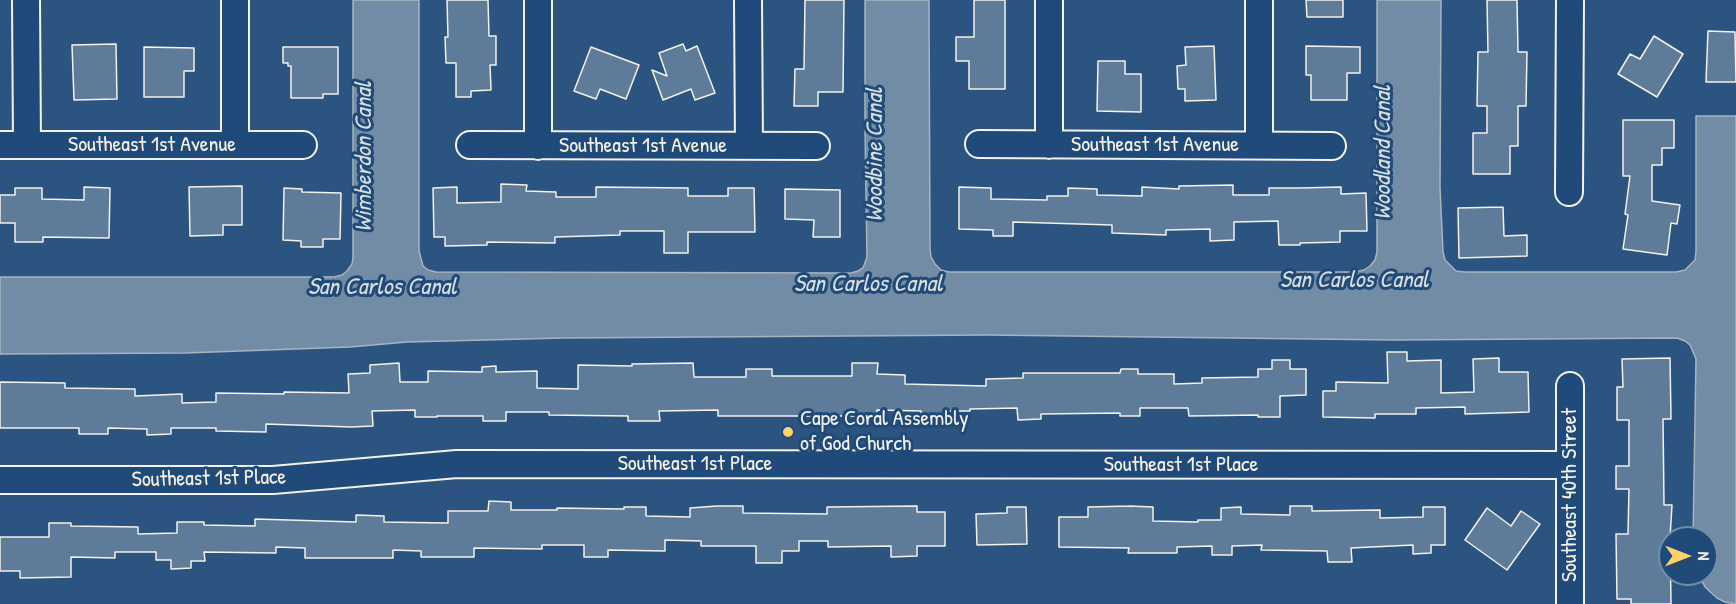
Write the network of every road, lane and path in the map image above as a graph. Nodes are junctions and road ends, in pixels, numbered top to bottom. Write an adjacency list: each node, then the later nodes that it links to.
1 (26, 0): 8 (street)
2 (235, 0): 11 (street)
3 (538, 0): 17 (street)
4 (748, 0): 14 (street)
5 (1049, 0): 15 (street)
6 (1259, 0): 16 (street)
7 (1570, 0): 20 (street)
8 (27, 144): 10 (street, Southeast 1st Avenue); 11 (street, Southeast 1st Avenue)
9 (979, 144): 15 (street, Southeast 1st Avenue)
10 (0, 145)
11 (235, 145): 12 (street, Southeast 1st Avenue)
12 (303, 145)
13 (470, 145): 17 (street, Southeast 1st Avenue)
14 (749, 145): 17 (street, Southeast 1st Avenue); 18 (street, Southeast 1st Avenue)
15 (1049, 145): 16 (street, Southeast 1st Avenue)
16 (1259, 145): 19 (street, Southeast 1st Avenue)
17 (538, 146)
18 (816, 146)
19 (1332, 146)
20 (1569, 192)
21 (1570, 386): 22 (street, Southeast 40th Street)
22 (1570, 465): 23 (street, Southeast 1st Place); 24 (street, Southeast 40th Street)
23 (0, 480)
24 (1570, 604)

